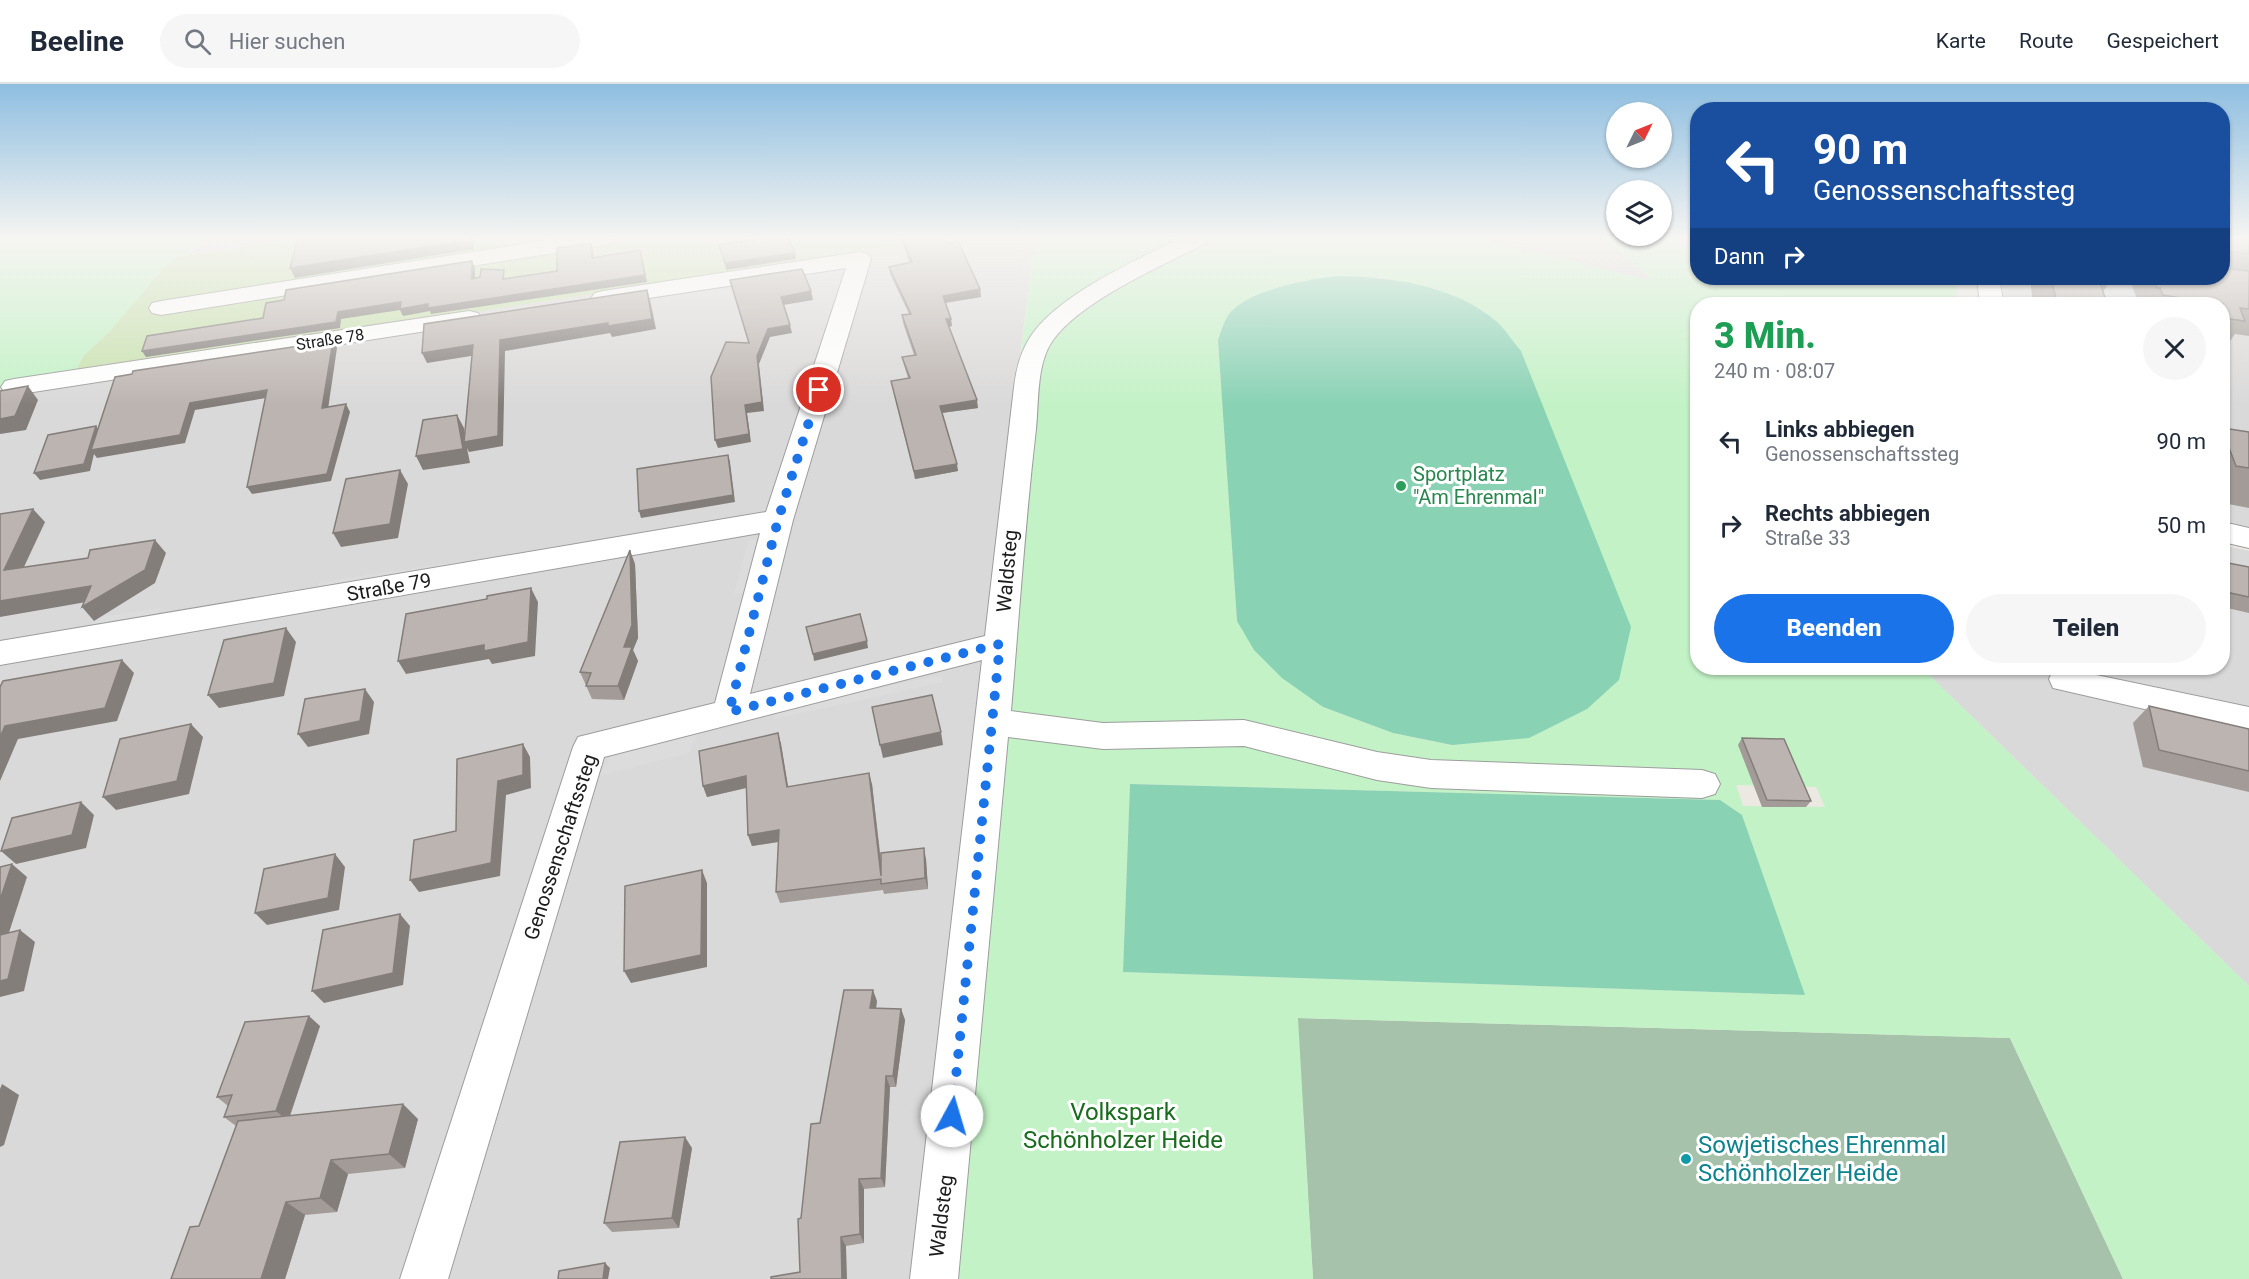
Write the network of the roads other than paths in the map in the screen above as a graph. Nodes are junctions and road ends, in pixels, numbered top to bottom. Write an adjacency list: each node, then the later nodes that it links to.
1 (251, 294): 6 (street)
2 (628, 294): 5 (street)
3 (849, 294): 9 (street)
4 (1098, 294): 12 (street, Waldsteg)
5 (586, 300)
6 (161, 308)
7 (495, 314): 8 (street, Straße 78)
8 (14, 387)
9 (778, 520): 13 (street, Straße 79); 15 (street)
10 (2230, 534): 11 (street)
11 (2249, 538)
12 (1000, 644): 15 (street, Genossenschaftssteg); 17 (street, Waldsteg)
13 (0, 653)
14 (2065, 679): 16 (street)
15 (729, 712): 19 (street, Genossenschaftssteg)
16 (2249, 720)
17 (992, 722): 18 (street); 20 (street, Waldsteg)
18 (1702, 784)
19 (424, 1279)
20 (934, 1279)

